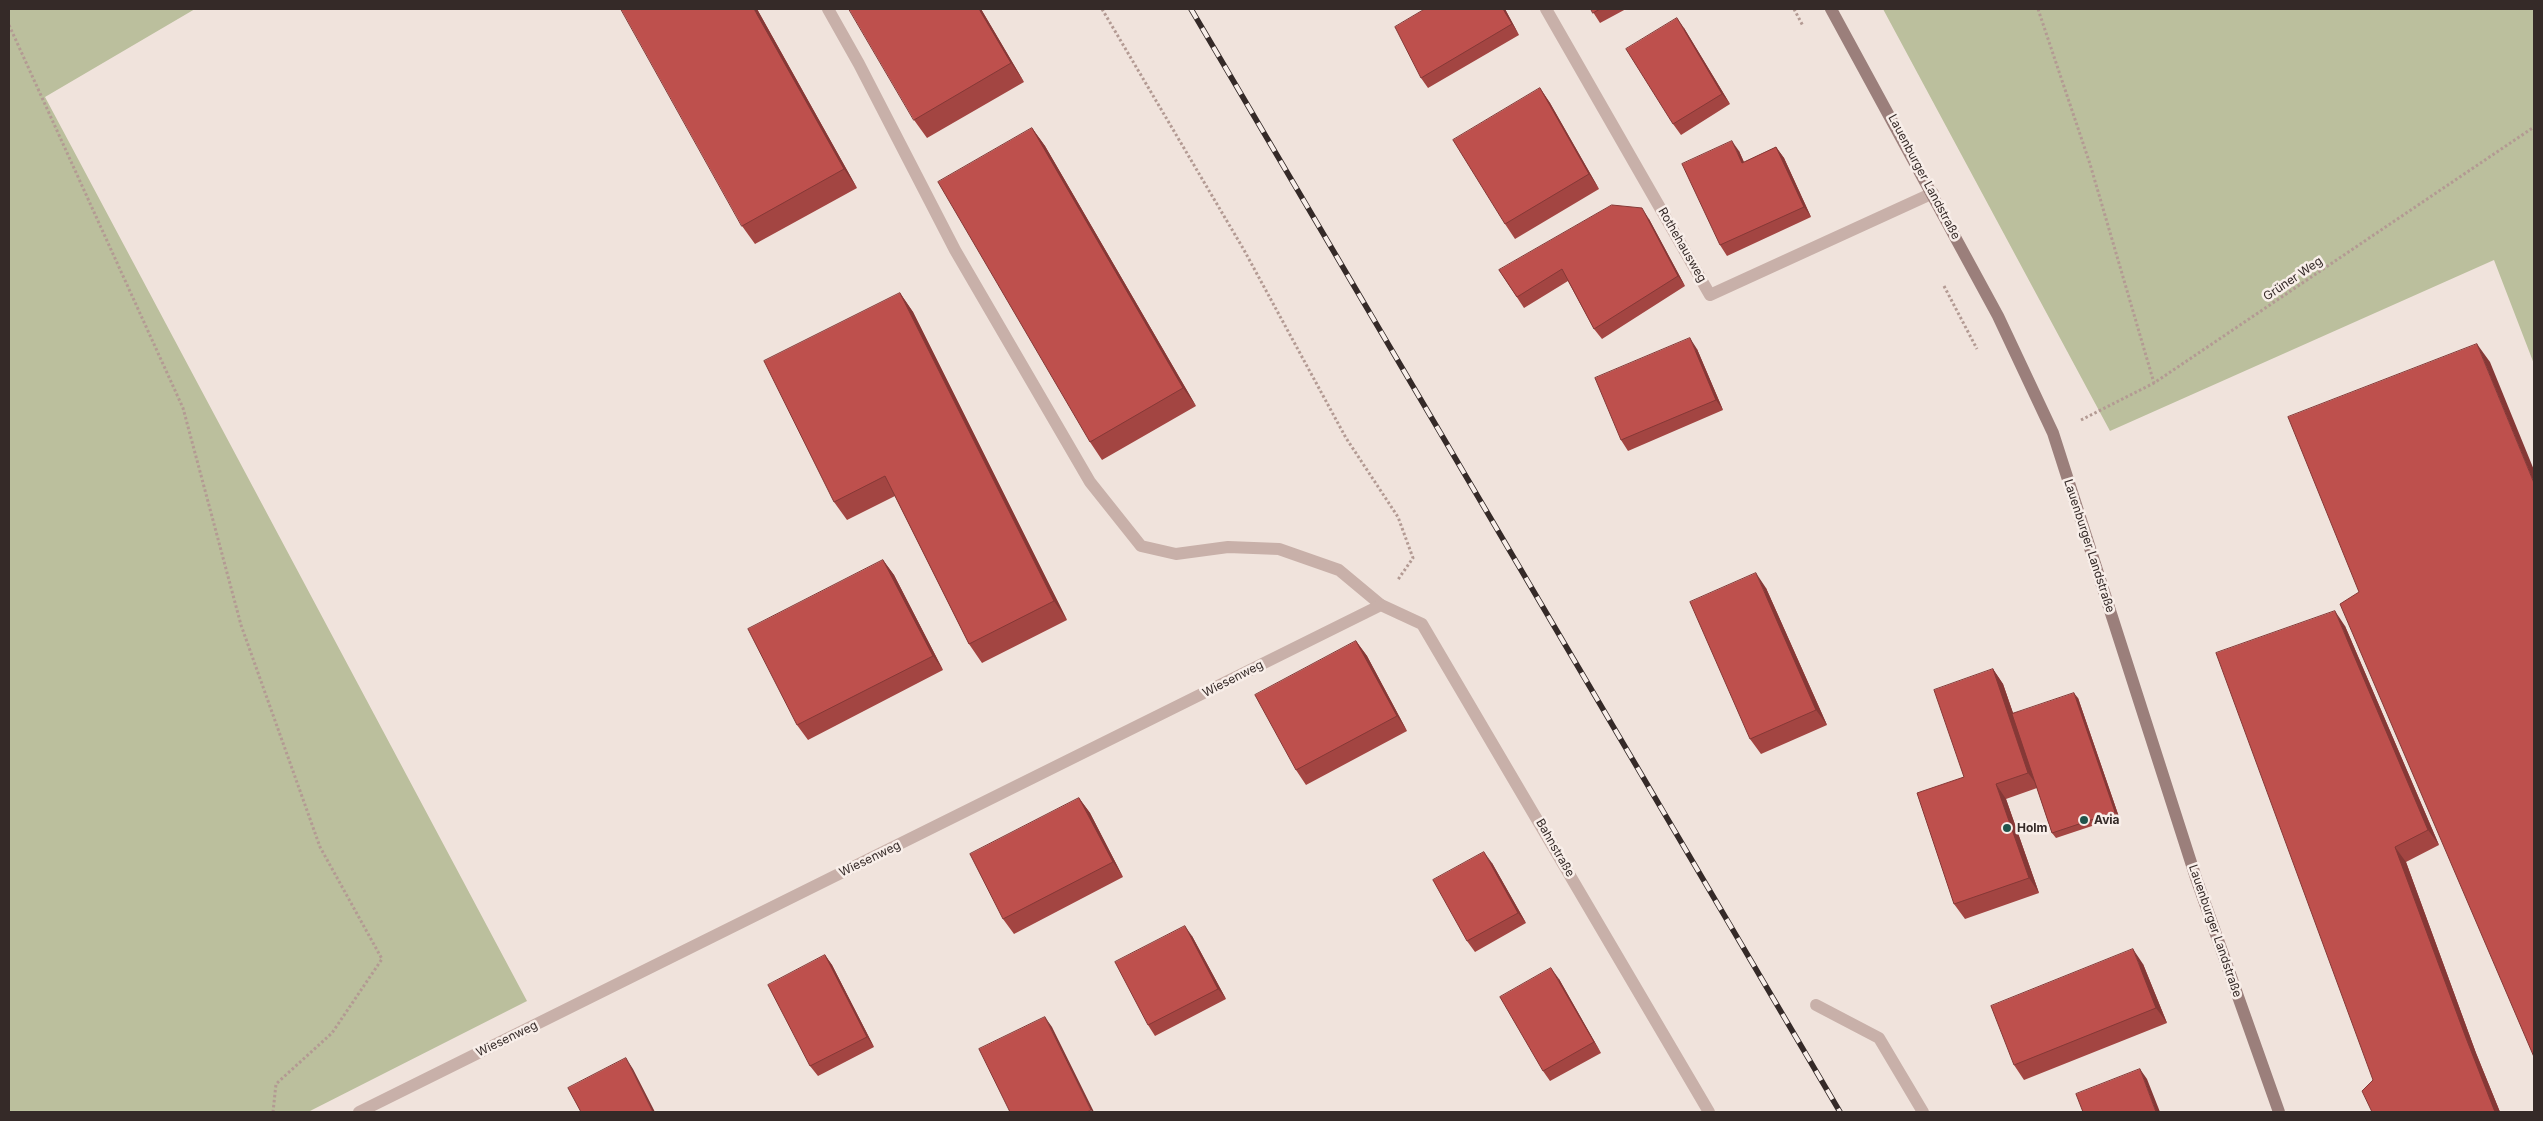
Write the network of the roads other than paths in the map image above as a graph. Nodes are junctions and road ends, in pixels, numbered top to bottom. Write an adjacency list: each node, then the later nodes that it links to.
1 (828, 9): 5 (street, Bahnstraße)
2 (1546, 9): 4 (street, Rothehausweg)
3 (1831, 9): 4 (main road, Lauenburger Landstraße)
4 (1933, 193): 10 (main road, Lauenburger Landstraße)
5 (1381, 605): 7 (street, Wiesenweg); 8 (street, Bahnstraße)
6 (1816, 1005): 9 (street)
7 (359, 1112)
8 (1709, 1112)
9 (1923, 1112)
10 (2279, 1112)

